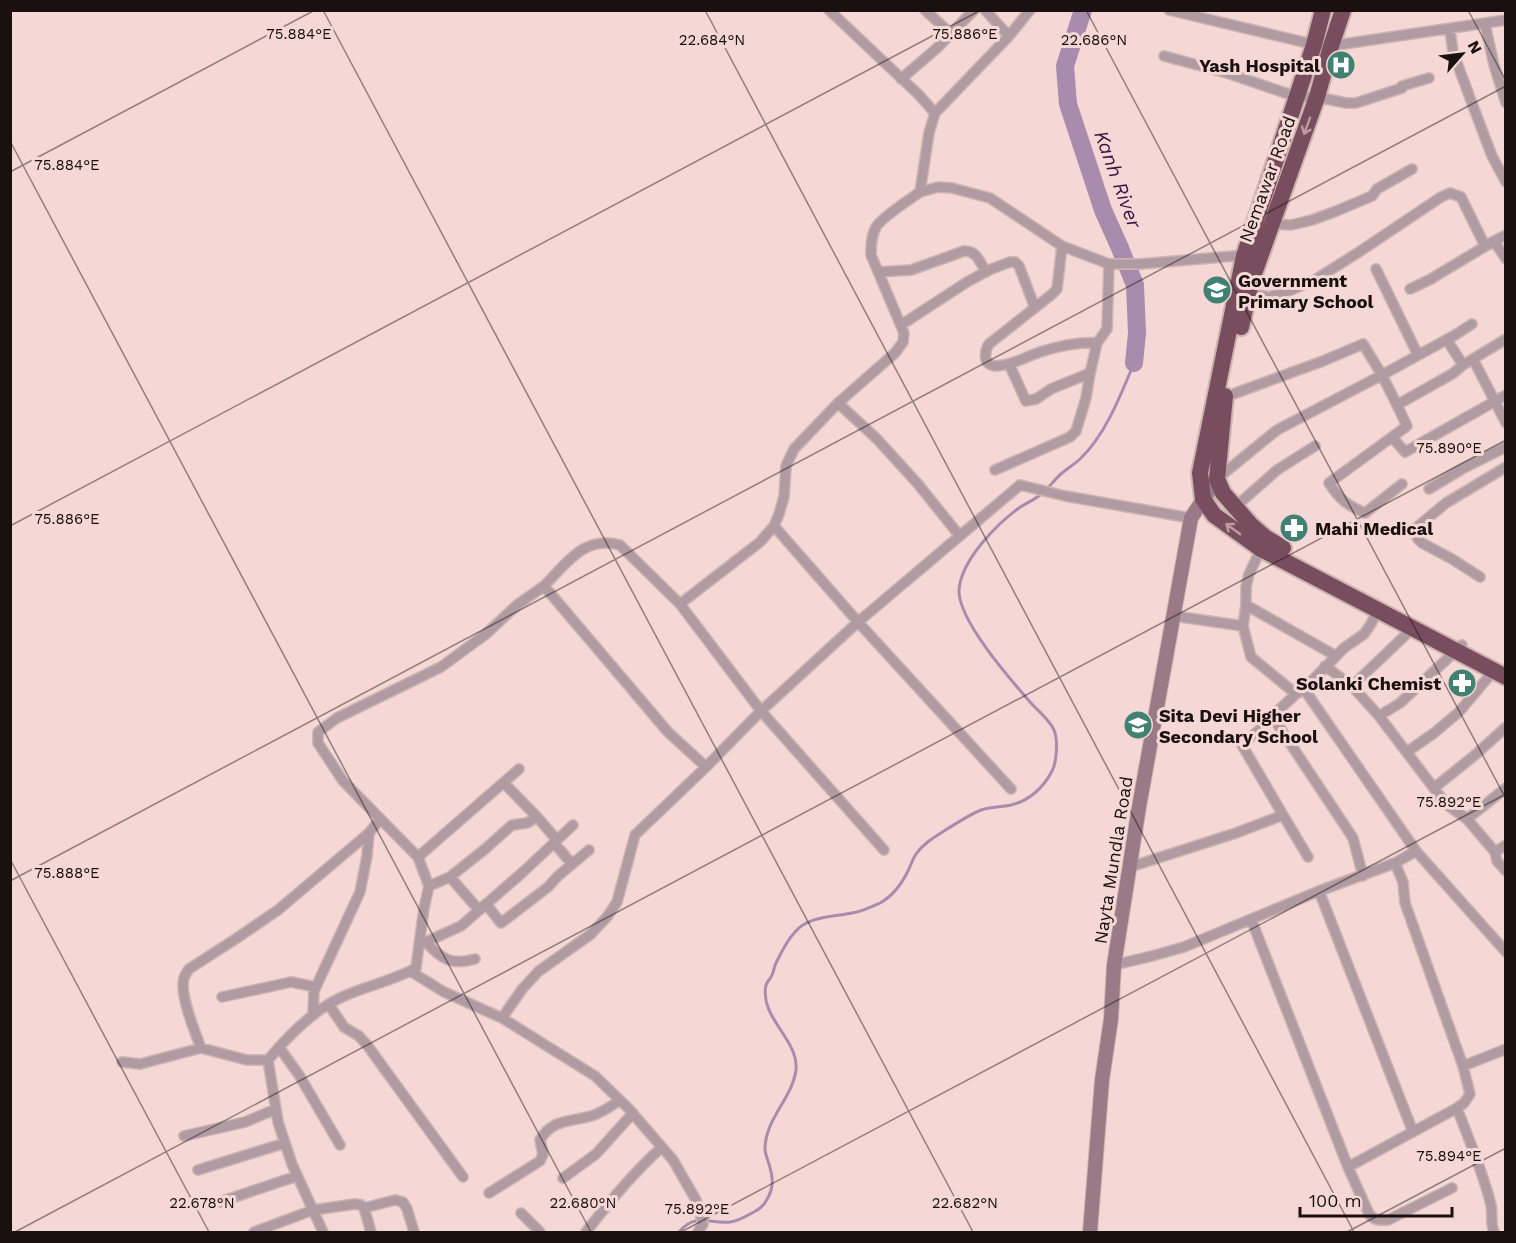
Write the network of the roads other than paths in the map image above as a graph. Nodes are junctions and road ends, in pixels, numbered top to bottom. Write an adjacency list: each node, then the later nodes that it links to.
1 (830, 10): 18 (street)
2 (925, 10): 12 (street)
3 (974, 10): 12 (street)
4 (985, 10): 13 (street)
5 (1030, 10): 13 (street)
6 (1169, 10): 14 (street)
7 (1323, 10): 14 (highway)
8 (1343, 10): 15 (highway, Nemawar Road)
9 (1506, 20): 10 (street)
10 (1485, 24): 11 (street); 21 (street)
11 (1450, 29): 15 (street); 24 (street)
12 (950, 33): 18 (street)
13 (1009, 36): 22 (street)
14 (1314, 45): 15 (street); 19 (highway)
15 (1332, 46): 20 (highway, Nemawar Road)
16 (1164, 56): 19 (street)
17 (1429, 78): 20 (street)
18 (901, 79): 22 (street)
19 (1297, 97): 20 (street); 31 (highway)
20 (1317, 97): 26 (highway, Nemawar Road, one-way to 26)
21 (1506, 103)
22 (933, 118): 25 (street)
23 (1412, 169): 26 (street)
24 (1506, 182)
25 (920, 192): 29 (street); 35 (street)
26 (1272, 224): 30 (highway, Nemawar Road)
27 (1506, 235): 28 (street)
28 (1490, 244): 32 (street); 37 (street); 38 (street)
29 (1062, 246): 33 (street); 39 (street)
30 (1261, 254): 31 (street); 38 (highway, Nemawar Road)
31 (1244, 256): 33 (street); 65 (highway)
32 (1506, 260)
33 (1109, 264): 44 (street)
34 (1376, 269): 45 (street)
35 (878, 272): 36 (street); 41 (street)
36 (986, 272): 39 (street); 41 (street)
37 (1410, 289)
38 (1248, 293): 52 (highway, Nemawar Road)
39 (1035, 309): 47 (street)
40 (1472, 324): 43 (street)
41 (900, 325): 54 (street)
42 (1506, 339): 46 (street)
43 (1447, 340): 45 (street); 48 (street)
44 (1097, 343): 47 (street); 49 (street)
45 (1418, 355): 50 (street)
46 (1473, 359): 48 (street); 53 (street)
47 (1010, 364): 49 (street)
48 (1463, 365): 55 (street)
49 (1090, 373): 61 (street)
50 (1382, 375): 52 (street); 55 (street); 62 (street)
51 (1506, 395): 53 (street)
52 (1225, 397): 62 (highway, Nemawar Road)
53 (1495, 401): 56 (street); 57 (street)
54 (838, 402): 68 (street); 69 (street)
55 (1397, 405): 57 (street)
56 (1506, 423)
57 (1392, 438): 63 (street)
58 (1315, 446): 66 (street)
59 (1506, 447): 64 (street)
60 (1506, 467): 71 (street)
61 (995, 470)
62 (1217, 479): 65 (main road, Nayta Mundla Road); 66 (highway)
63 (1402, 484)
64 (1429, 489)
65 (1203, 499): 67 (main road, Nayta Mundla Road); 70 (highway, one-way to 65)
66 (1234, 508): 70 (highway)
67 (1191, 518): 69 (street); 76 (main road, Nayta Mundla Road)
68 (774, 526): 73 (street); 77 (street)
69 (959, 535): 77 (street)
70 (1264, 543): 74 (street); 75 (highway)
71 (1480, 577)
72 (544, 586): 73 (street); 91 (street); 99 (street)
73 (680, 604): 86 (street)
74 (1246, 605): 78 (street); 81 (street)
75 (1379, 606): 79 (highway); 81 (street)
76 (1174, 616): 78 (street); 113 (main road, Nayta Mundla Road)
77 (858, 622): 86 (street); 96 (street)
78 (1244, 626): 85 (street)
79 (1416, 626): 80 (highway); 84 (street)
80 (1459, 648): 83 (highway); 88 (street)
81 (1336, 656): 82 (street)
82 (1325, 666): 84 (street); 85 (street)
83 (1501, 670): 90 (street)
84 (1352, 686): 88 (street)
85 (1300, 691): 87 (street); 107 (street)
86 (760, 711): 91 (street); 106 (street)
87 (1272, 716): 97 (street); 115 (street)
88 (1379, 716): 90 (street)
89 (1506, 728): 94 (street)
90 (1407, 752): 94 (street)
91 (706, 767): 130 (street)
92 (519, 769): 93 (street)
93 (504, 783): 98 (street); 109 (street)
94 (1434, 788): 100 (street)
95 (1506, 788): 100 (street)
96 (1011, 789)
97 (1283, 815): 110 (street); 113 (street)
98 (537, 817): 103 (street); 116 (street)
99 (380, 819): 102 (street); 109 (street)
100 (1467, 819): 108 (street)
101 (573, 825): 103 (street)
102 (369, 833): 126 (street); 132 (street)
103 (555, 841): 112 (street); 119 (street)
104 (1506, 845): 108 (street)
105 (589, 850): 112 (street)
106 (884, 850)
107 (1416, 851): 111 (street); 122 (street)
108 (1495, 852): 114 (street)
109 (418, 857): 117 (street)
110 (1308, 857)
111 (1395, 863): 115 (street); 136 (street)
112 (572, 864): 119 (street)
113 (1130, 867): 124 (main road, Nayta Mundla Road)
114 (1506, 871)
115 (1363, 876): 118 (street)
116 (450, 877): 117 (street); 119 (street)
117 (429, 886): 121 (street)
118 (1318, 891): 120 (street); 141 (street)
119 (483, 907): 121 (street)
120 (1251, 918): 124 (street); 146 (street)
121 (423, 943): 123 (street); 125 (street)
122 (1506, 952)
123 (475, 959)
124 (1114, 964): 164 (main road, Nayta Mundla Road)
125 (410, 971): 128 (street); 130 (street)
126 (316, 987): 127 (street); 129 (street)
127 (222, 997)
128 (329, 1005): 129 (street); 149 (street)
129 (313, 1014): 131 (street)
130 (502, 1018): 137 (street)
131 (279, 1047): 134 (street); 144 (street)
132 (201, 1048): 134 (street); 135 (street)
133 (1506, 1049): 136 (street)
134 (268, 1060): 138 (street)
135 (122, 1062)
136 (1463, 1066): 139 (street)
137 (620, 1100): 140 (street); 152 (street)
138 (276, 1108): 142 (street); 143 (street)
139 (1457, 1108): 141 (street); 165 (street)
140 (633, 1113): 145 (street); 150 (street)
141 (1413, 1132): 146 (street)
142 (184, 1136)
143 (285, 1143): 147 (street); 148 (street)
144 (340, 1145)
145 (662, 1147): 157 (street); 163 (street)
146 (1348, 1167): 151 (street)
147 (198, 1170)
148 (297, 1176): 153 (street); 155 (street)
149 (463, 1177)
150 (563, 1178)
151 (1452, 1188)
152 (489, 1193)
153 (220, 1202)
154 (364, 1208): 155 (street); 160 (street); 161 (street)
155 (313, 1210): 158 (street); 159 (street)
156 (521, 1213): 162 (street)
157 (700, 1224)
158 (254, 1233)
159 (323, 1233)
160 (371, 1233)
161 (414, 1233)
162 (540, 1233)
163 (586, 1233)
164 (1090, 1233)
165 (1494, 1233)

